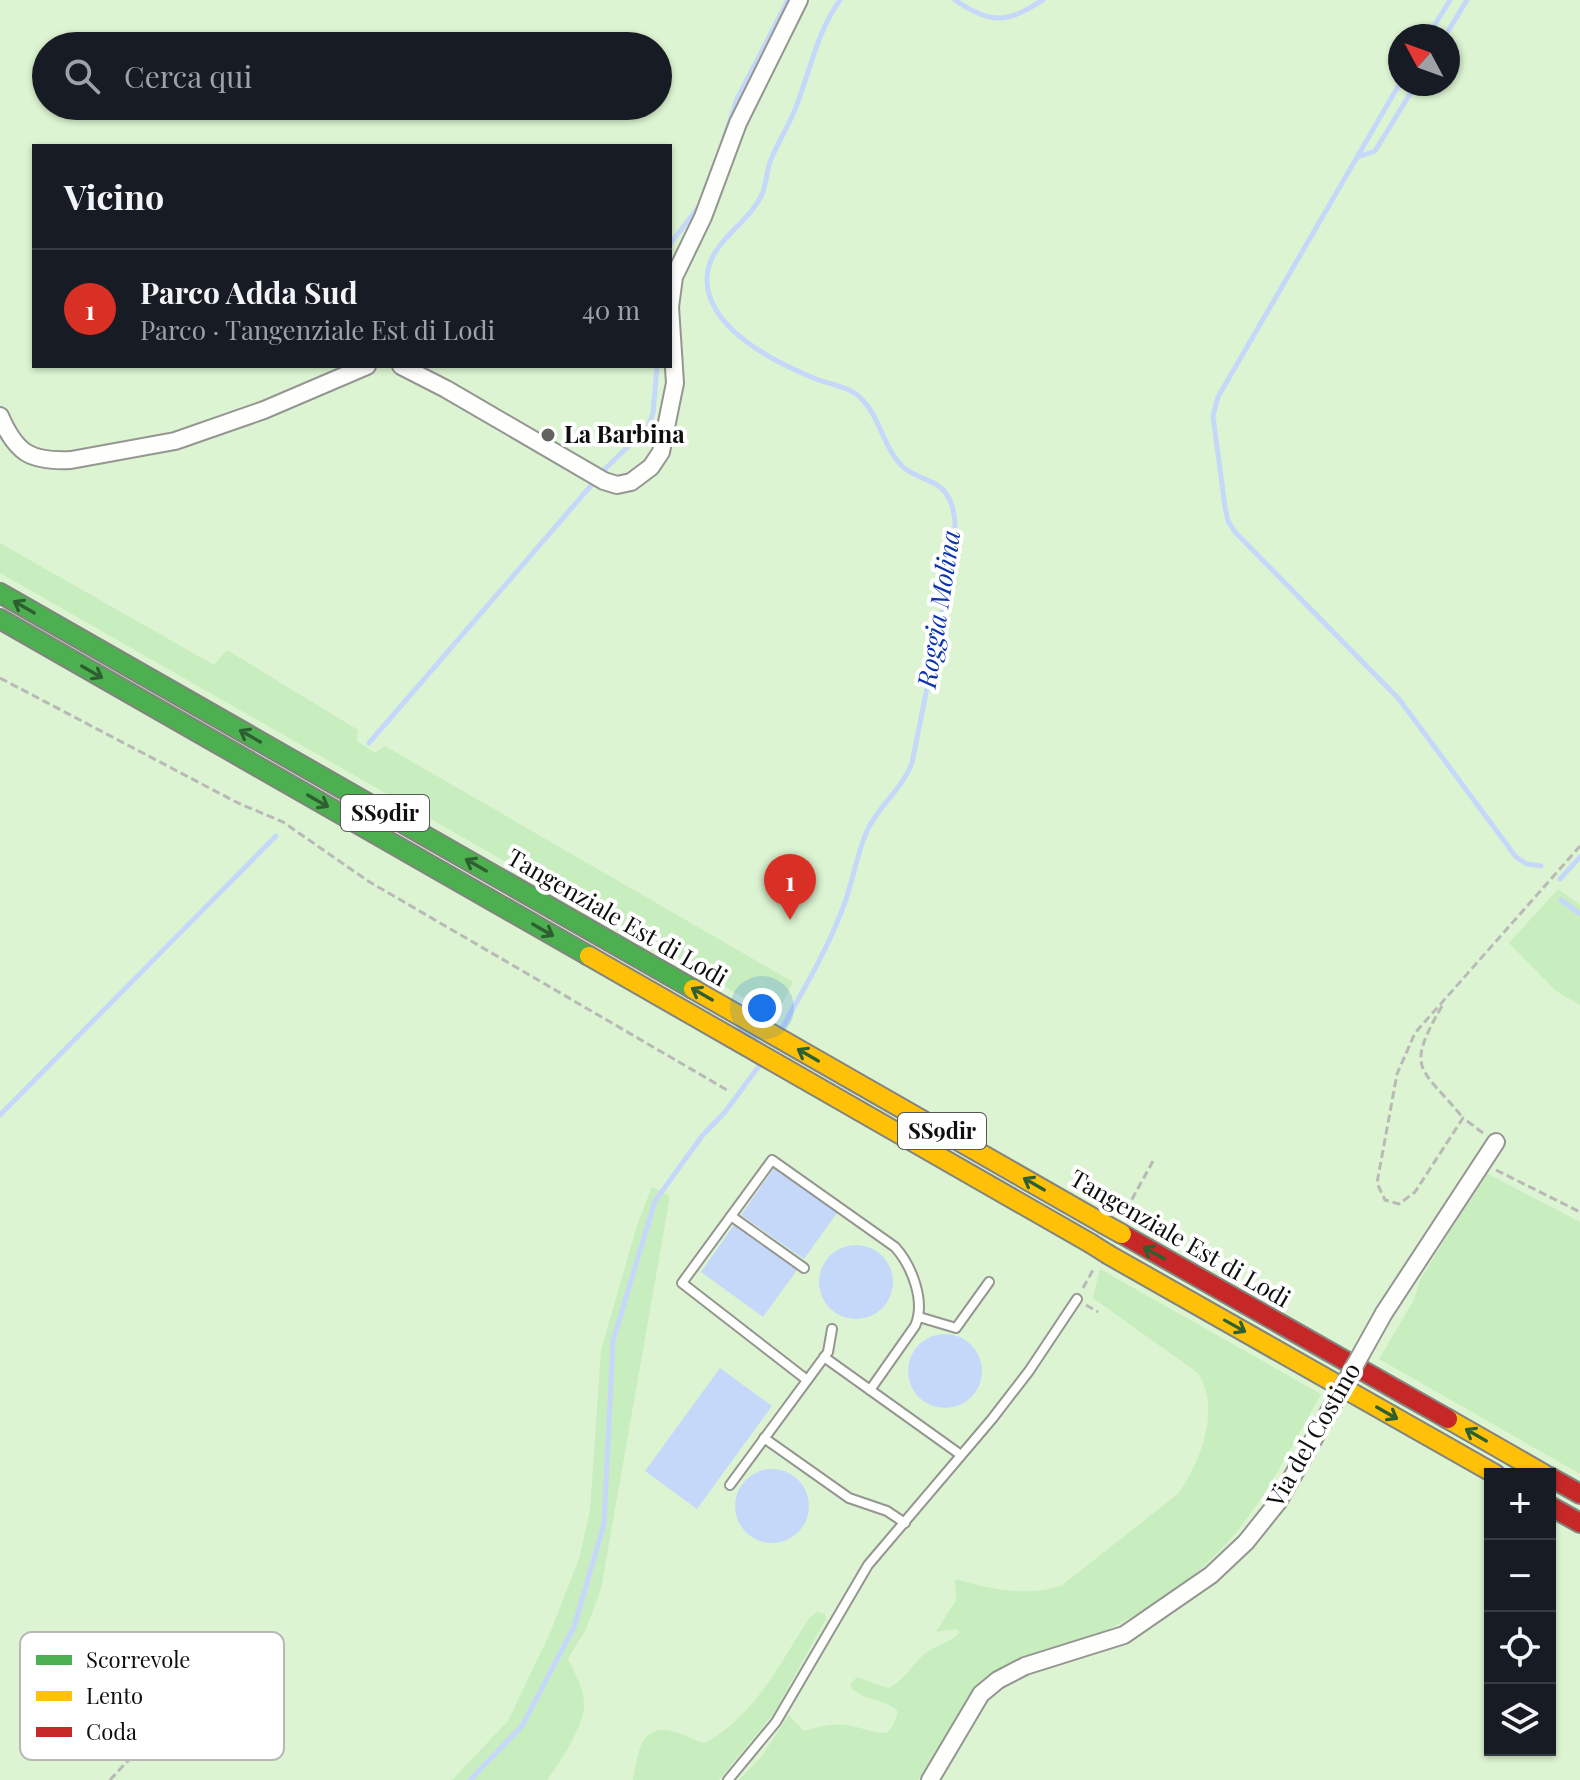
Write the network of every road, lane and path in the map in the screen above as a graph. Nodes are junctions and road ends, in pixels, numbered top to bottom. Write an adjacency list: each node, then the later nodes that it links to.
1 (799, 0): 2 (street)
2 (672, 292)
3 (672, 337): 5 (street)
4 (362, 368): 6 (street)
5 (405, 368)
6 (0, 416)
7 (0, 593): 29 (highway, Tangenziale Est di Lodi / SS9dir, one-way to 7, bridge)
8 (0, 619): 28 (highway, Tangenziale Est di Lodi / SS9dir, one-way to 28, bridge)
9 (0, 678): 12 (path)
10 (1580, 846): 11 (path)
11 (1445, 999): 13 (path); 13 (path)
12 (727, 1090)
13 (1463, 1118): 14 (path)
14 (1496, 1142): 15 (street, Via del Costino)
15 (1481, 1163): 16 (path); 39 (street, Via del Costino, bridge)
16 (1580, 1212)
17 (731, 1216): 18 (lane); 21 (lane); 24 (lane)
18 (804, 1268)
19 (989, 1282): 21 (lane)
20 (1077, 1299): 27 (lane)
21 (919, 1317): 25 (lane)
22 (832, 1329): 23 (lane)
23 (824, 1357): 24 (lane); 25 (lane)
24 (807, 1380): 26 (lane)
25 (870, 1390): 27 (lane)
26 (764, 1438): 31 (lane); 34 (lane)
27 (961, 1455): 34 (lane)
28 (1484, 1468)
29 (1533, 1468)
30 (1556, 1480): 32 (highway)
31 (730, 1485)
32 (1580, 1494)
33 (1556, 1509): 35 (highway)
34 (905, 1523): 38 (lane)
35 (1580, 1523)
36 (128, 1760): 37 (path)
37 (110, 1780)
38 (728, 1780)
39 (930, 1780)

